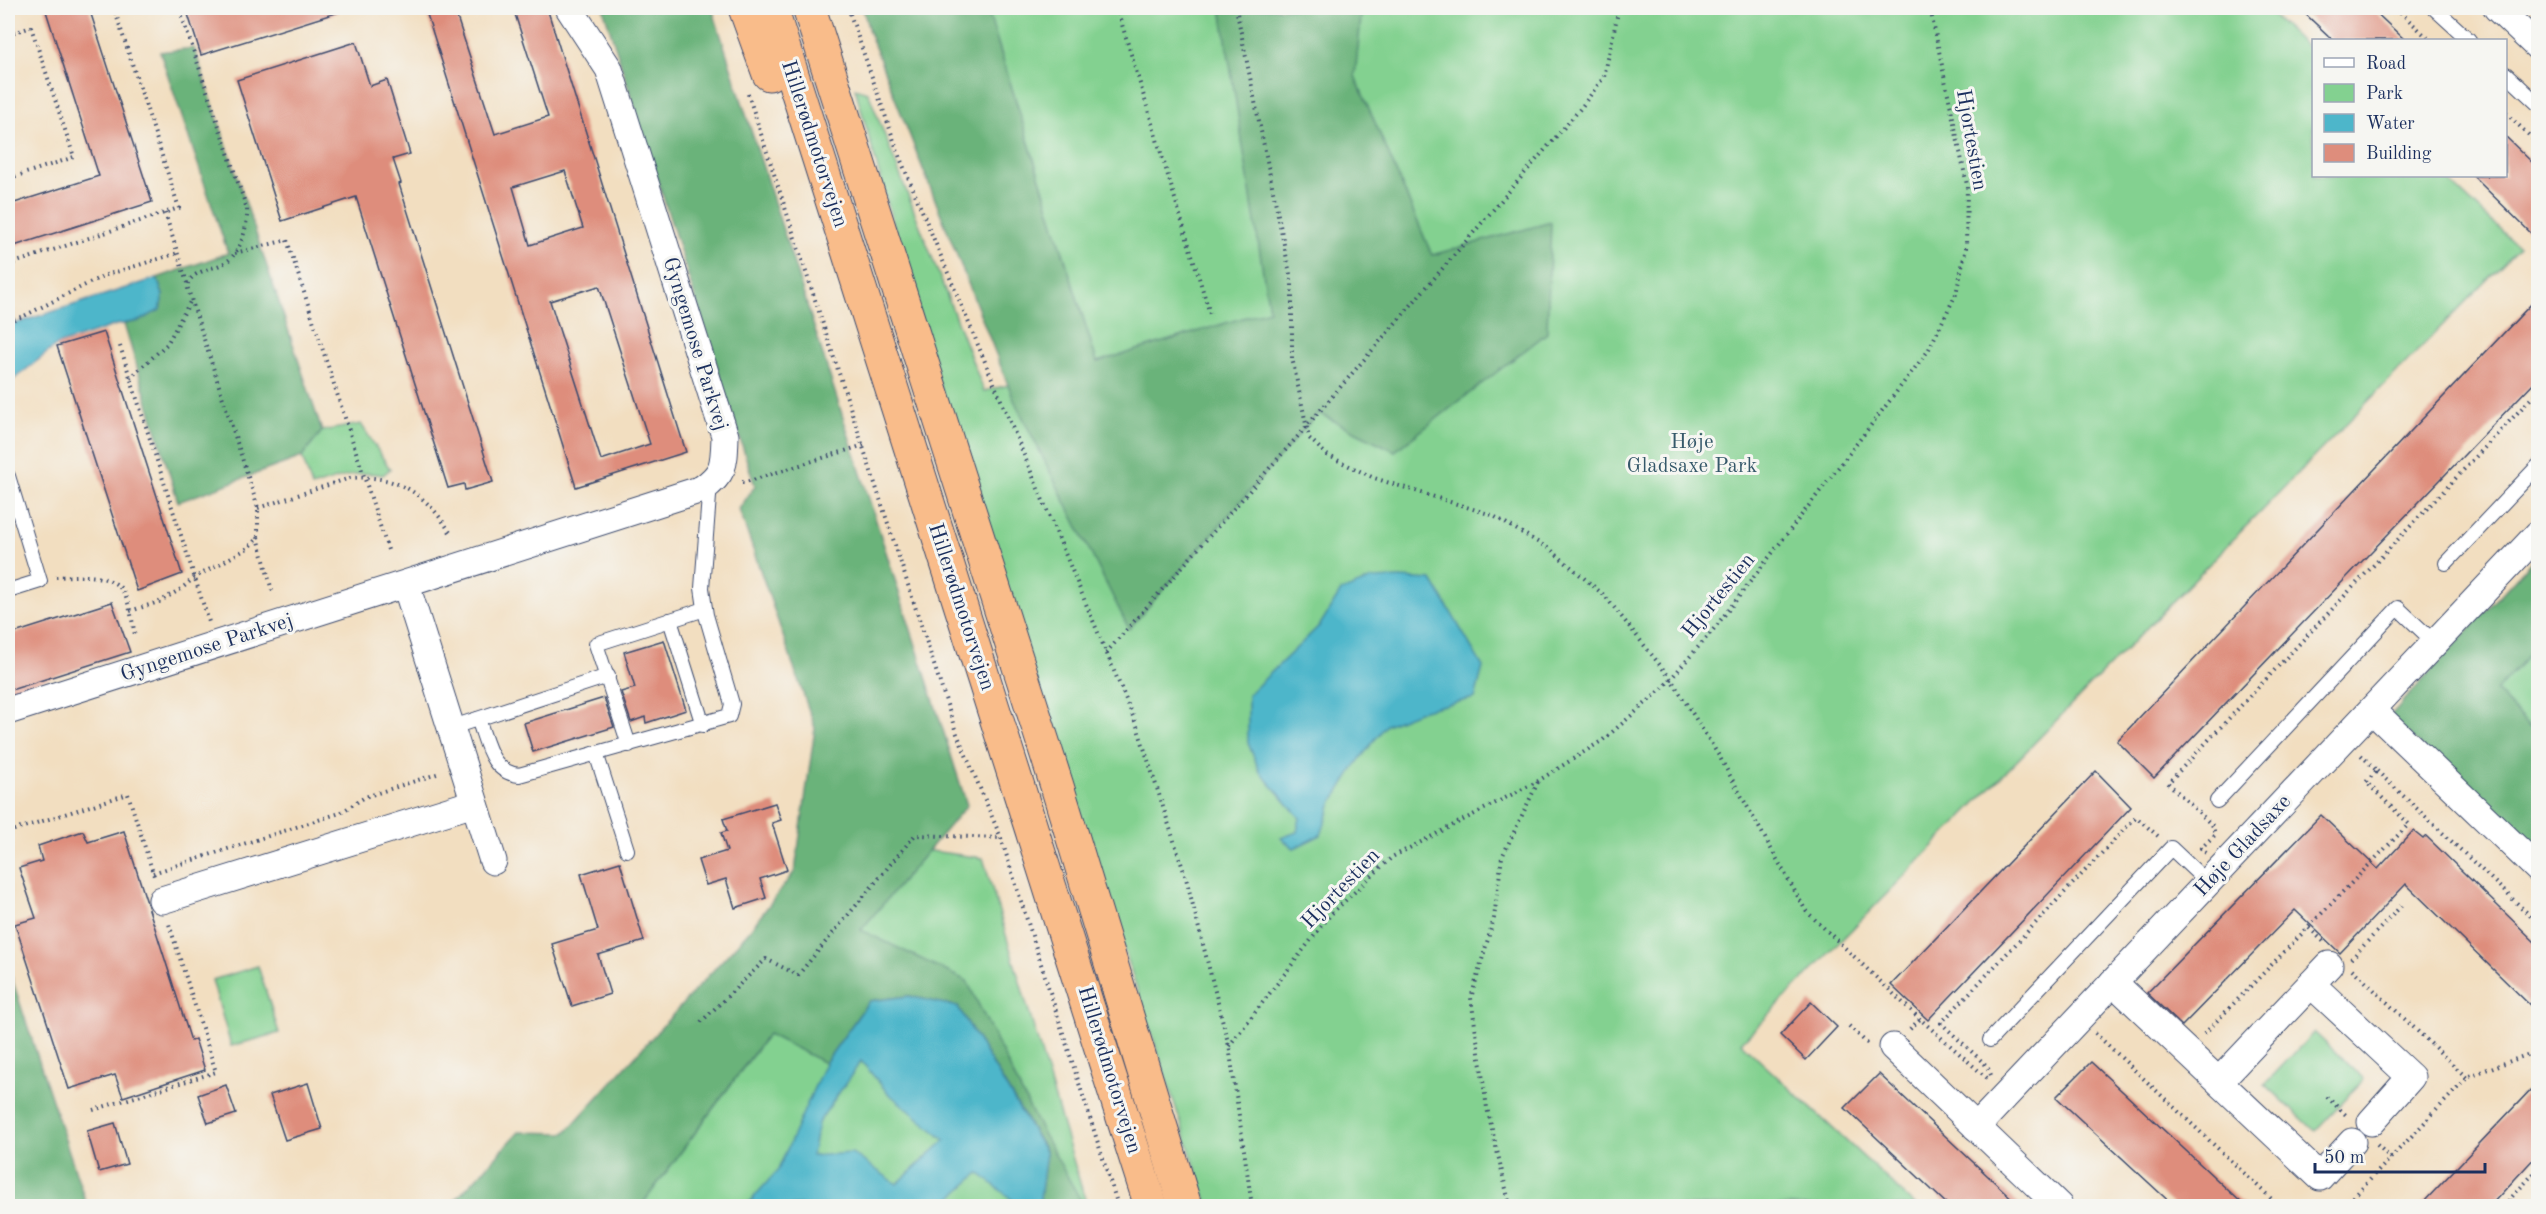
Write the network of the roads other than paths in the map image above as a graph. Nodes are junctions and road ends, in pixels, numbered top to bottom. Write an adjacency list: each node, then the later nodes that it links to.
1 (569, 8): 16 (street, Gyngemose Parkvej)
2 (745, 8): 15 (highway)
3 (771, 8): 15 (highway, Hillerødmotorvejen)
4 (809, 8): 12 (highway, Hillerødmotorvejen)
5 (826, 8): 12 (highway)
6 (2434, 8): 8 (lane)
7 (2497, 8): 9 (street)
8 (2468, 39)
9 (2538, 47)
10 (2507, 76): 11 (lane)
11 (2538, 104)
12 (868, 195): 47 (highway, Hillerødmotorvejen)
13 (2538, 466): 18 (lane)
14 (8, 476): 20 (lane)
15 (921, 480): 46 (highway, Hillerødmotorvejen)
16 (714, 481): 19 (street, Gyngemose Parkvej); 21 (lane)
17 (2538, 534): 23 (street, Høje Gladsaxe)
18 (2446, 563)
19 (406, 585): 26 (street, Gyngemose Parkvej); 29 (street)
20 (8, 591)
21 (705, 609): 22 (lane); 28 (lane)
22 (670, 620): 24 (lane); 28 (lane)
23 (2435, 643): 25 (street, Høje Gladsaxe); 32 (lane)
24 (608, 676): 27 (lane); 30 (lane)
25 (2372, 710): 36 (street); 37 (street, Høje Gladsaxe)
26 (8, 711)
27 (478, 718): 29 (lane); 31 (lane)
28 (704, 725): 30 (lane)
29 (450, 728): 33 (street)
30 (629, 745): 31 (lane)
31 (596, 753): 34 (lane)
32 (2217, 801)
33 (474, 803): 35 (street); 38 (street)
34 (627, 850)
35 (493, 861)
36 (2538, 869)
37 (2208, 883): 39 (street, Høje Gladsaxe); 40 (lane)
38 (162, 900)
39 (2113, 982): 42 (street); 44 (street, Høje Gladsaxe)
40 (1990, 1040)
41 (1893, 1047): 44 (street)
42 (2219, 1082): 43 (street); 45 (street)
43 (2371, 1122)
44 (1976, 1127): 48 (street)
45 (2352, 1142)
46 (1151, 1206)
47 (1185, 1206)
48 (2059, 1206)

